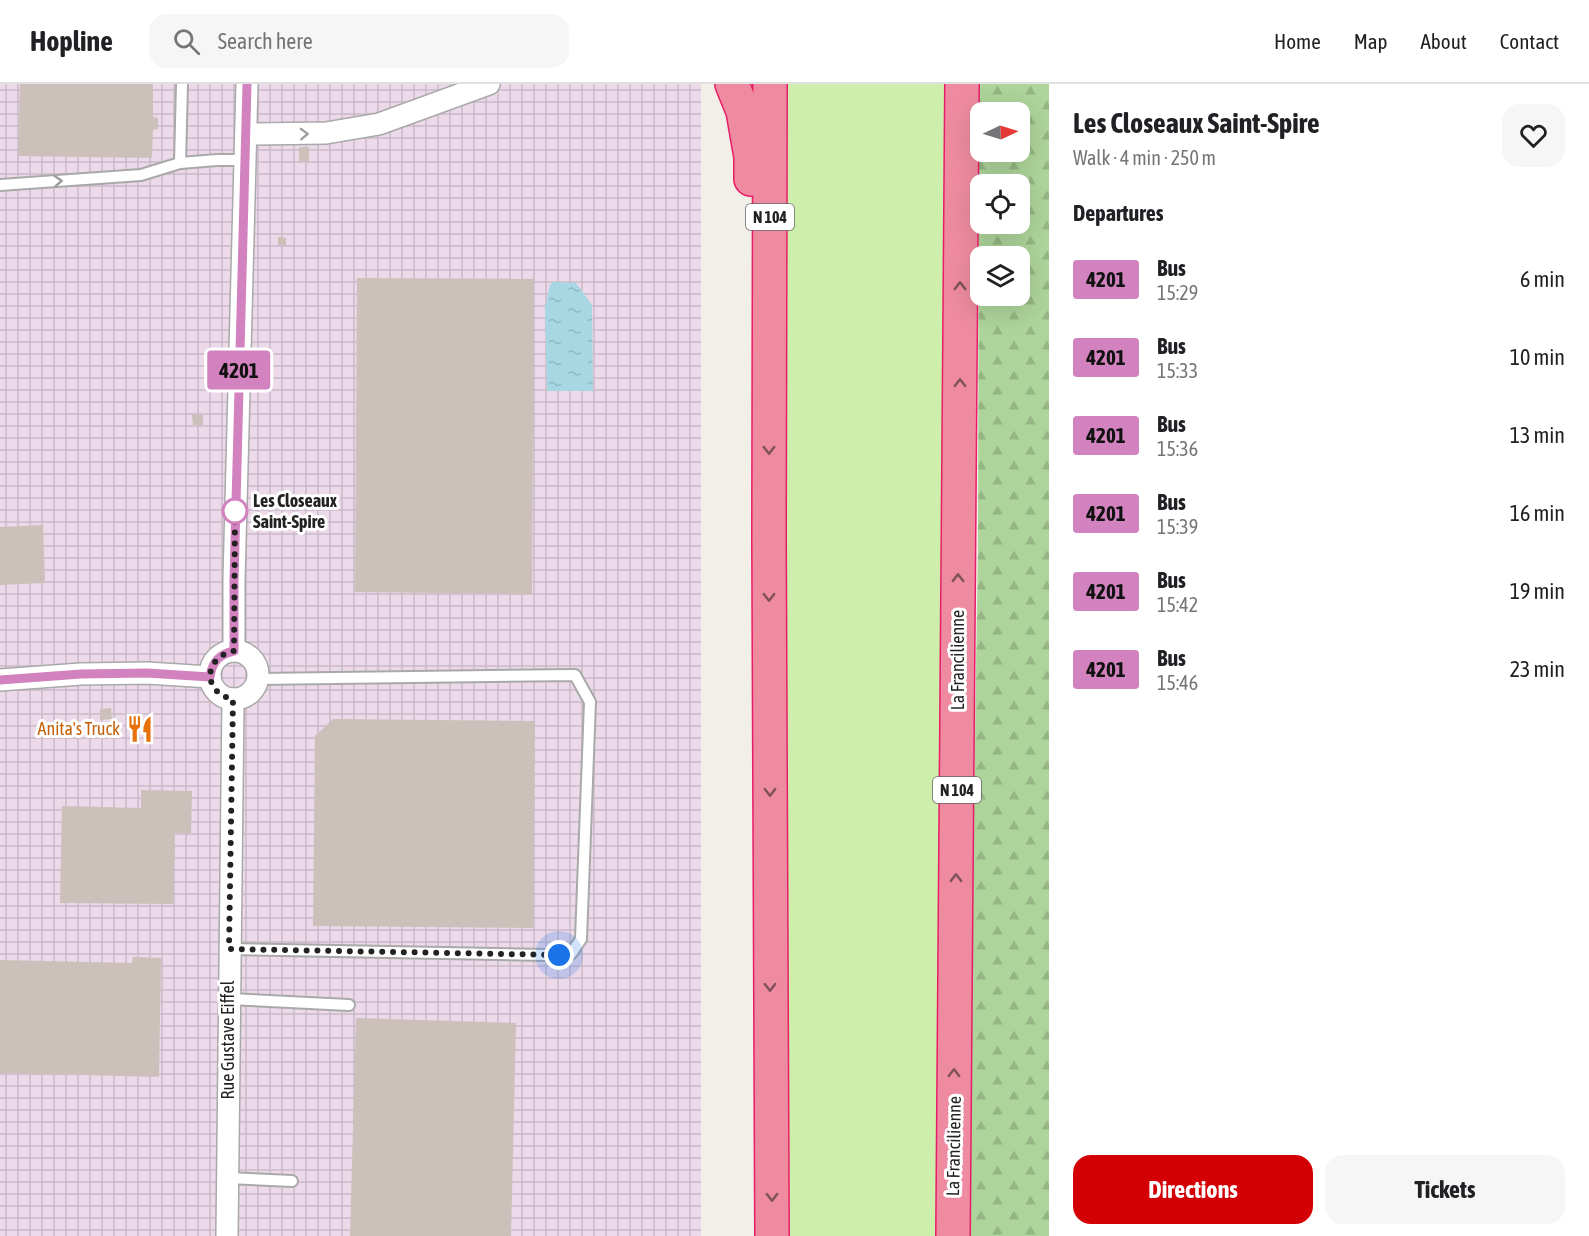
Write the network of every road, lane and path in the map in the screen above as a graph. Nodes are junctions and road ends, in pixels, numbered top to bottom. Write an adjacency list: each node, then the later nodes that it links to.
1 (182, 84): 9 (lane)
2 (247, 84): 7 (street)
3 (489, 84): 7 (street, one-way to 3)
4 (770, 84): 11 (highway, N 104)
5 (962, 84): 24 (highway, La Francilienne / N 104, one-way to 5)
6 (731, 85): 11 (highway)
7 (246, 134): 8 (street)
8 (244, 160): 9 (lane); 12 (street)
9 (180, 163): 10 (lane, one-way to 9)
10 (0, 185)
11 (769, 418): 23 (highway, N 104, one-way to 23)
12 (234, 651): 13 (street); 15 (street)
13 (210, 677): 14 (street); 16 (street)
14 (0, 680)
15 (257, 680): 16 (street); 17 (lane)
16 (233, 699): 17 (street, Rue Gustave Eiffel)
17 (229, 949): 18 (street, Rue Gustave Eiffel)
18 (229, 999): 19 (lane); 20 (street, Rue Gustave Eiffel)
19 (349, 1005)
20 (227, 1178): 21 (lane); 22 (street, Rue Gustave Eiffel)
21 (292, 1181)
22 (227, 1236)
23 (772, 1236)
24 (953, 1236)

